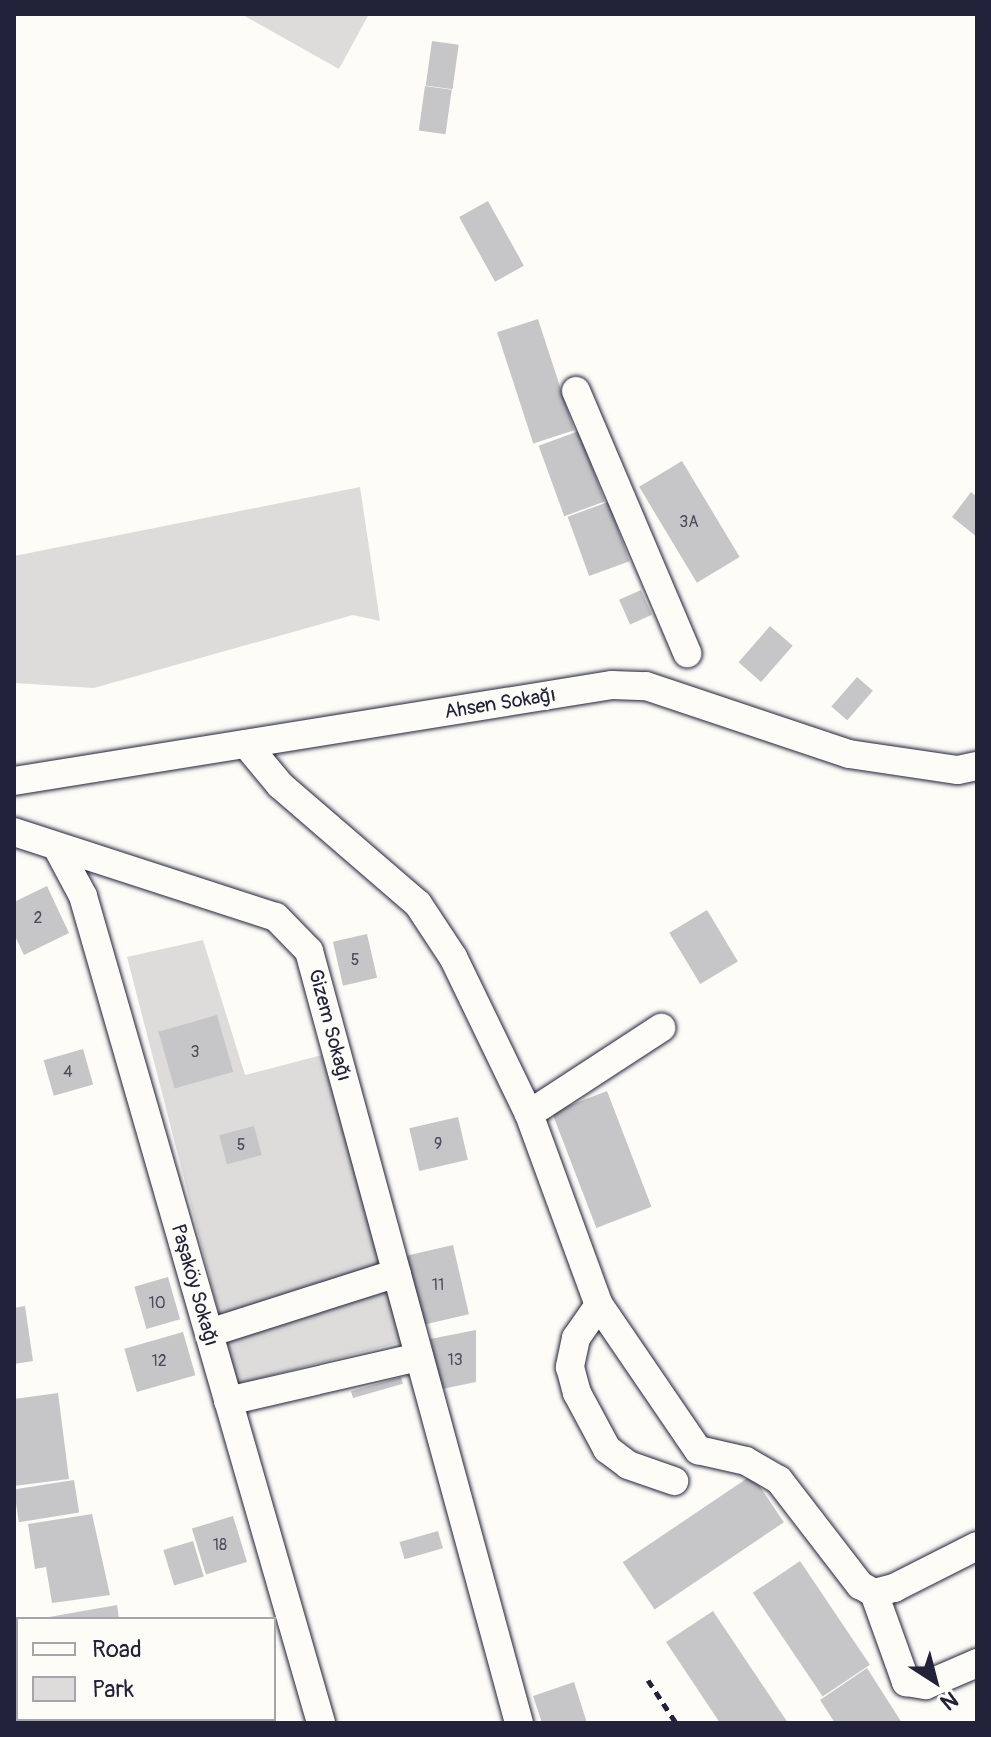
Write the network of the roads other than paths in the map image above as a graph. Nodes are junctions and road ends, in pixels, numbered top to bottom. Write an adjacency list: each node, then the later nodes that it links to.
1 (576, 391): 2 (street)
2 (687, 653)
3 (246, 744): 4 (street, Ahsen Sokağı); 5 (street, Ahsen Sokağı); 9 (street)
4 (977, 766)
5 (14, 781)
6 (14, 832): 7 (street, Gizem Sokağı)
7 (59, 851): 10 (street, Gizem Sokağı); 12 (street, Paşaköy Sokağı)
8 (661, 1028): 9 (street)
9 (529, 1114): 11 (street)
10 (397, 1273): 12 (street); 13 (street, Gizem Sokağı)
11 (599, 1305): 15 (street); 17 (street)
12 (209, 1333): 14 (street, Paşaköy Sokağı)
13 (419, 1357): 14 (street); 20 (street, Gizem Sokağı)
14 (228, 1401): 19 (street, Paşaköy Sokağı)
15 (674, 1481)
16 (977, 1546): 17 (street)
17 (874, 1593): 18 (street)
18 (977, 1663)
19 (321, 1723)
20 (519, 1723)

